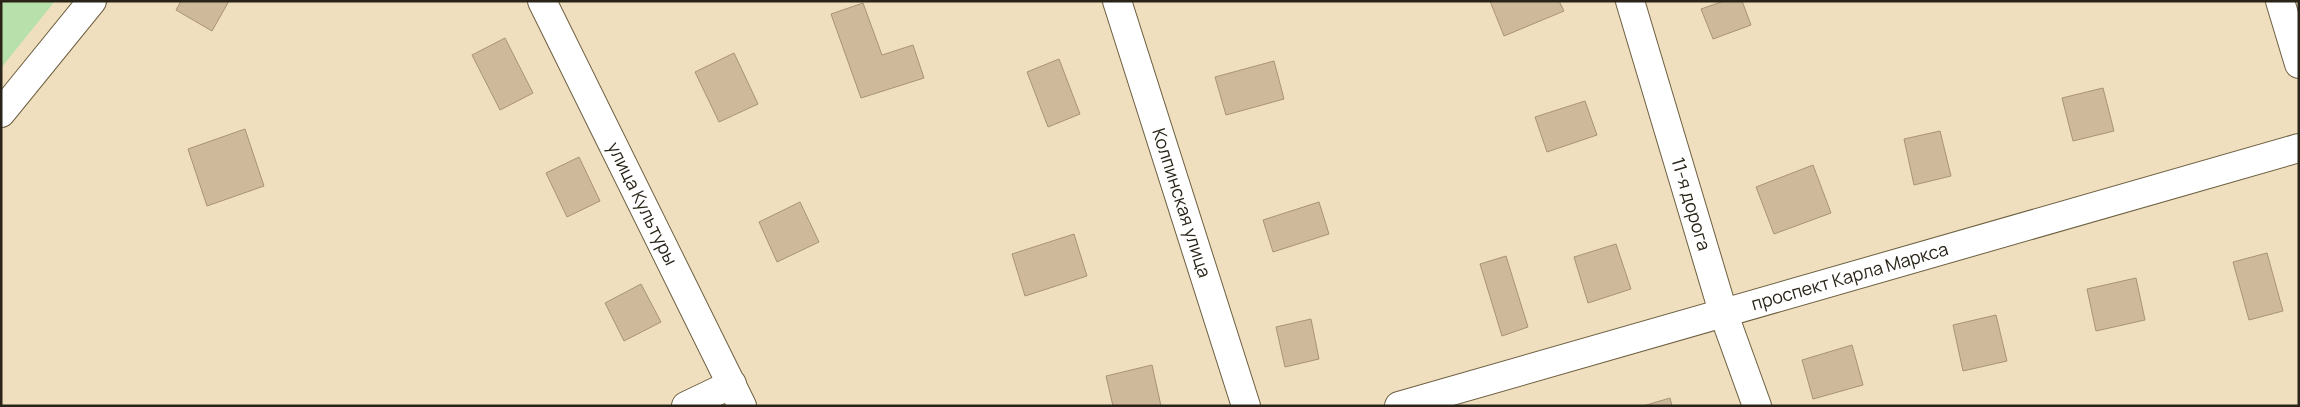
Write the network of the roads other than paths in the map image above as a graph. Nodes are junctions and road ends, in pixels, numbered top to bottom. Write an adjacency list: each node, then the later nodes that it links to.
1 (92, 1): 7 (street)
2 (542, 1): 10 (street, улица Культуры)
3 (1118, 1): 12 (street, Колпинская улица)
4 (1630, 1): 9 (street, 11-я дорога)
5 (2280, 1): 6 (street)
6 (2299, 64)
7 (1, 114)
8 (2299, 148): 9 (street, проспект Карла Маркса)
9 (1723, 312): 13 (street, проспект Карла Маркса); 14 (street, 11-я дорога)
10 (737, 395): 11 (street)
11 (686, 406)
12 (1246, 406)
13 (1400, 406)
14 (1757, 406)

